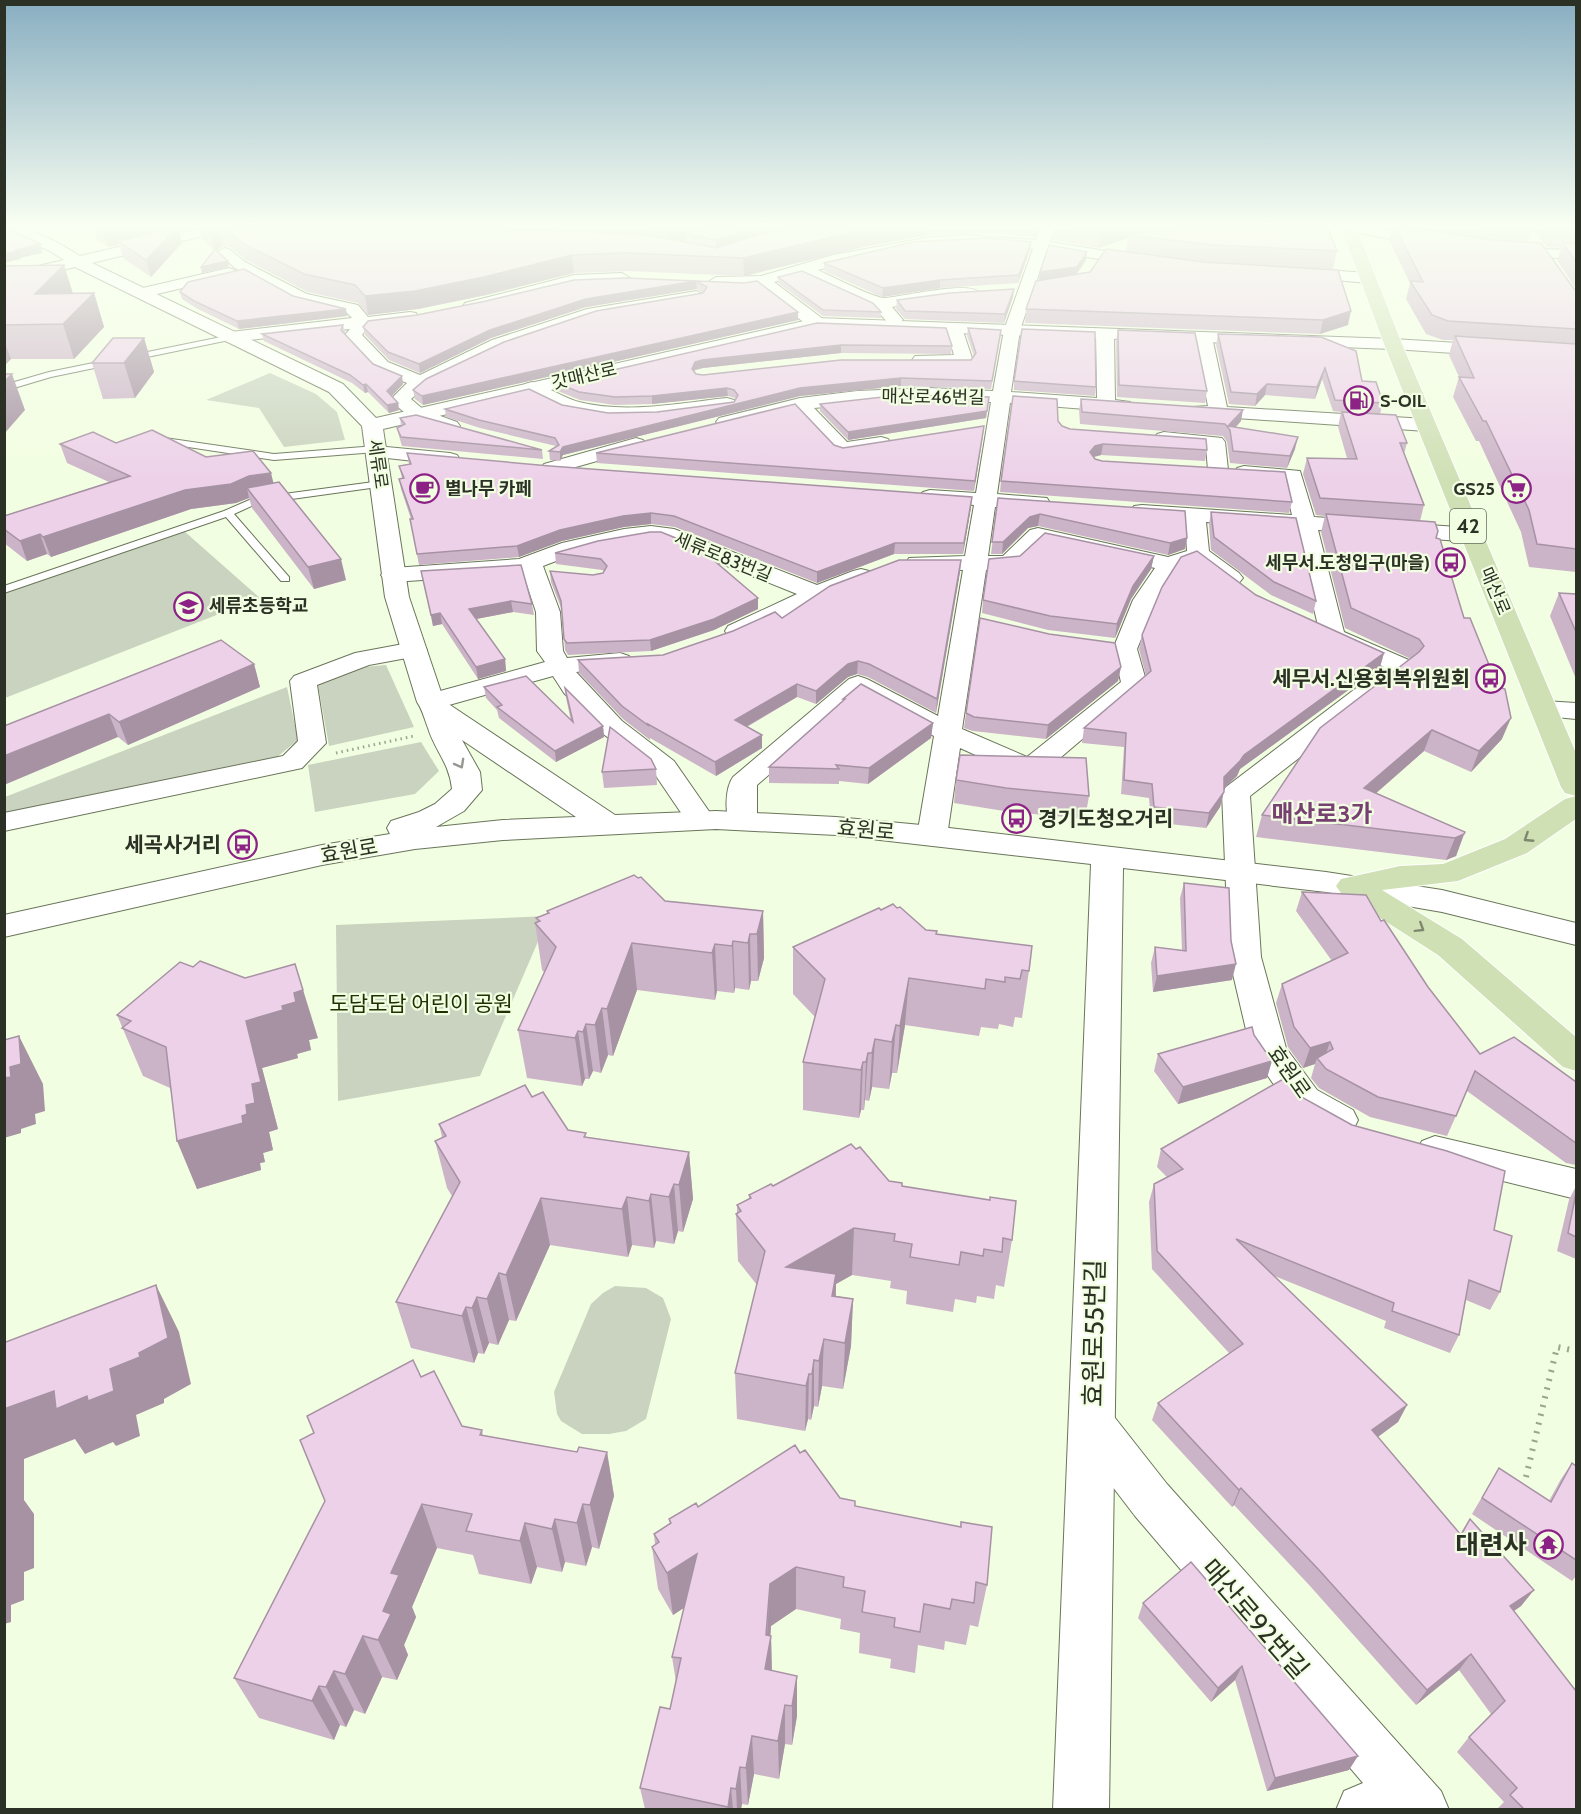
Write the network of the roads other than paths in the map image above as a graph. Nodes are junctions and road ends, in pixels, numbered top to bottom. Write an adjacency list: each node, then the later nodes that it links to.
1 (179, 312): 15 (street, 세류로)
2 (355, 312): 9 (street)
3 (599, 312): 20 (street)
4 (802, 312): 10 (street)
5 (887, 312): 11 (street)
6 (1019, 312): 13 (street)
7 (1381, 312): 17 (main road, 매산로 / 42)
8 (429, 314): 9 (street)
9 (363, 322): 15 (street); 20 (street)
10 (817, 323): 11 (street, 갓매산로); 23 (street, 갓매산로)
11 (899, 326): 12 (street, 갓매산로)
12 (954, 328): 13 (street, 갓매산로); 19 (street)
13 (1012, 330): 14 (street, 갓매산로); 24 (street)
14 (1105, 333): 16 (street, 갓매산로); 27 (street)
15 (231, 337): 22 (lane); 33 (street, 세류로)
16 (1203, 337): 17 (street, 갓매산로); 30 (street)
17 (1393, 344): 18 (street, 갓매산로); 34 (main road, 매산로 / 42)
18 (1576, 355)
19 (908, 360)
20 (420, 382): 31 (street)
21 (776, 387): 26 (street)
22 (4, 388)
23 (532, 388): 25 (street, 갓매산로); 31 (street, 갓매산로)
24 (1002, 399): 26 (street, 매산로46번길); 27 (street, 매산로46번길); 32 (street)
25 (727, 404): 26 (street, 매산로46번길); 35 (street, 매산로46번길)
26 (794, 405): 41 (street)
27 (1106, 405): 28 (street, 매산로46번길)
28 (1140, 407)
29 (1185, 410): 30 (street)
30 (1219, 412): 34 (street)
31 (417, 414): 33 (street, 갓매산로); 37 (street)
32 (998, 424): 36 (street); 50 (street)
33 (372, 425): 42 (street, 세류로)
34 (1426, 425): 55 (main road, 매산로 / 42)
35 (710, 426)
36 (976, 428)
37 (470, 432)
38 (1148, 436): 49 (street)
39 (149, 439): 42 (lane)
40 (654, 440): 43 (street)
41 (900, 441)
42 (376, 451): 44 (street); 47 (street, 세류로)
43 (547, 459): 45 (street); 46 (street)
44 (469, 461)
45 (527, 466)
46 (609, 472)
47 (381, 484): 53 (lane); 60 (street, 세류로)
48 (915, 494): 50 (street)
49 (1206, 495): 52 (street); 54 (street); 54 (street); 56 (street)
50 (985, 500): 51 (street); 57 (street)
51 (1055, 505)
52 (1125, 510)
53 (228, 513): 62 (lane); 63 (lane)
54 (1306, 523): 55 (street); 67 (street)
55 (1472, 535): 72 (main road, 매산로 / 42)
56 (1198, 554): 58 (street); 65 (street)
57 (975, 564): 58 (street, 세류로83번길); 64 (street, 세류로83번길); 74 (street)
58 (1169, 564): 74 (street)
59 (528, 568): 60 (street, 세류로83번길); 61 (street, 세류로83번길); 64 (street, 세류로83번길); 78 (street)
60 (393, 574): 69 (street, 세류로)
61 (564, 574)
62 (285, 579)
63 (4, 590)
64 (818, 594): 68 (street, 세류로83번길)
65 (1253, 595)
66 (1302, 620): 67 (street)
67 (1332, 634): 85 (street)
68 (714, 640)
69 (414, 650): 71 (street, 세류로); 80 (street)
70 (643, 661): 71 (street)
71 (435, 706): 81 (street); 83 (street, 세류로, one-way to 83)
72 (1544, 709): 73 (street); 75 (main road, 매산로 / 42)
73 (1576, 711)
74 (948, 733): 79 (street); 82 (street)
75 (1570, 754): 76 (main road, 매산로 / 42)
76 (1576, 787)
77 (1576, 805): 86 (main road, one-way to 86)
78 (700, 820): 79 (street, 효원로); 81 (street, 효원로)
79 (742, 821): 82 (street, 효원로)
80 (4, 822)
81 (606, 823): 83 (street, 효원로)
82 (932, 836): 84 (street, 효원로)
83 (322, 855): 87 (street, 효원로)
84 (1107, 857): 85 (street, 효원로); 93 (street, 효원로55번길)
85 (1240, 873): 86 (street, 효원로); 90 (street, 효원로)
86 (1352, 886): 88 (street, 효원로); 89 (main road, one-way to 89)
87 (4, 926)
88 (1576, 934)
89 (1576, 1057)
90 (1370, 1134)
91 (1405, 1143): 92 (street)
92 (1576, 1184)
93 (1092, 1424): 94 (street, 매산로92번길); 95 (street, 효원로55번길)
94 (1398, 1805)
95 (1081, 1809)

